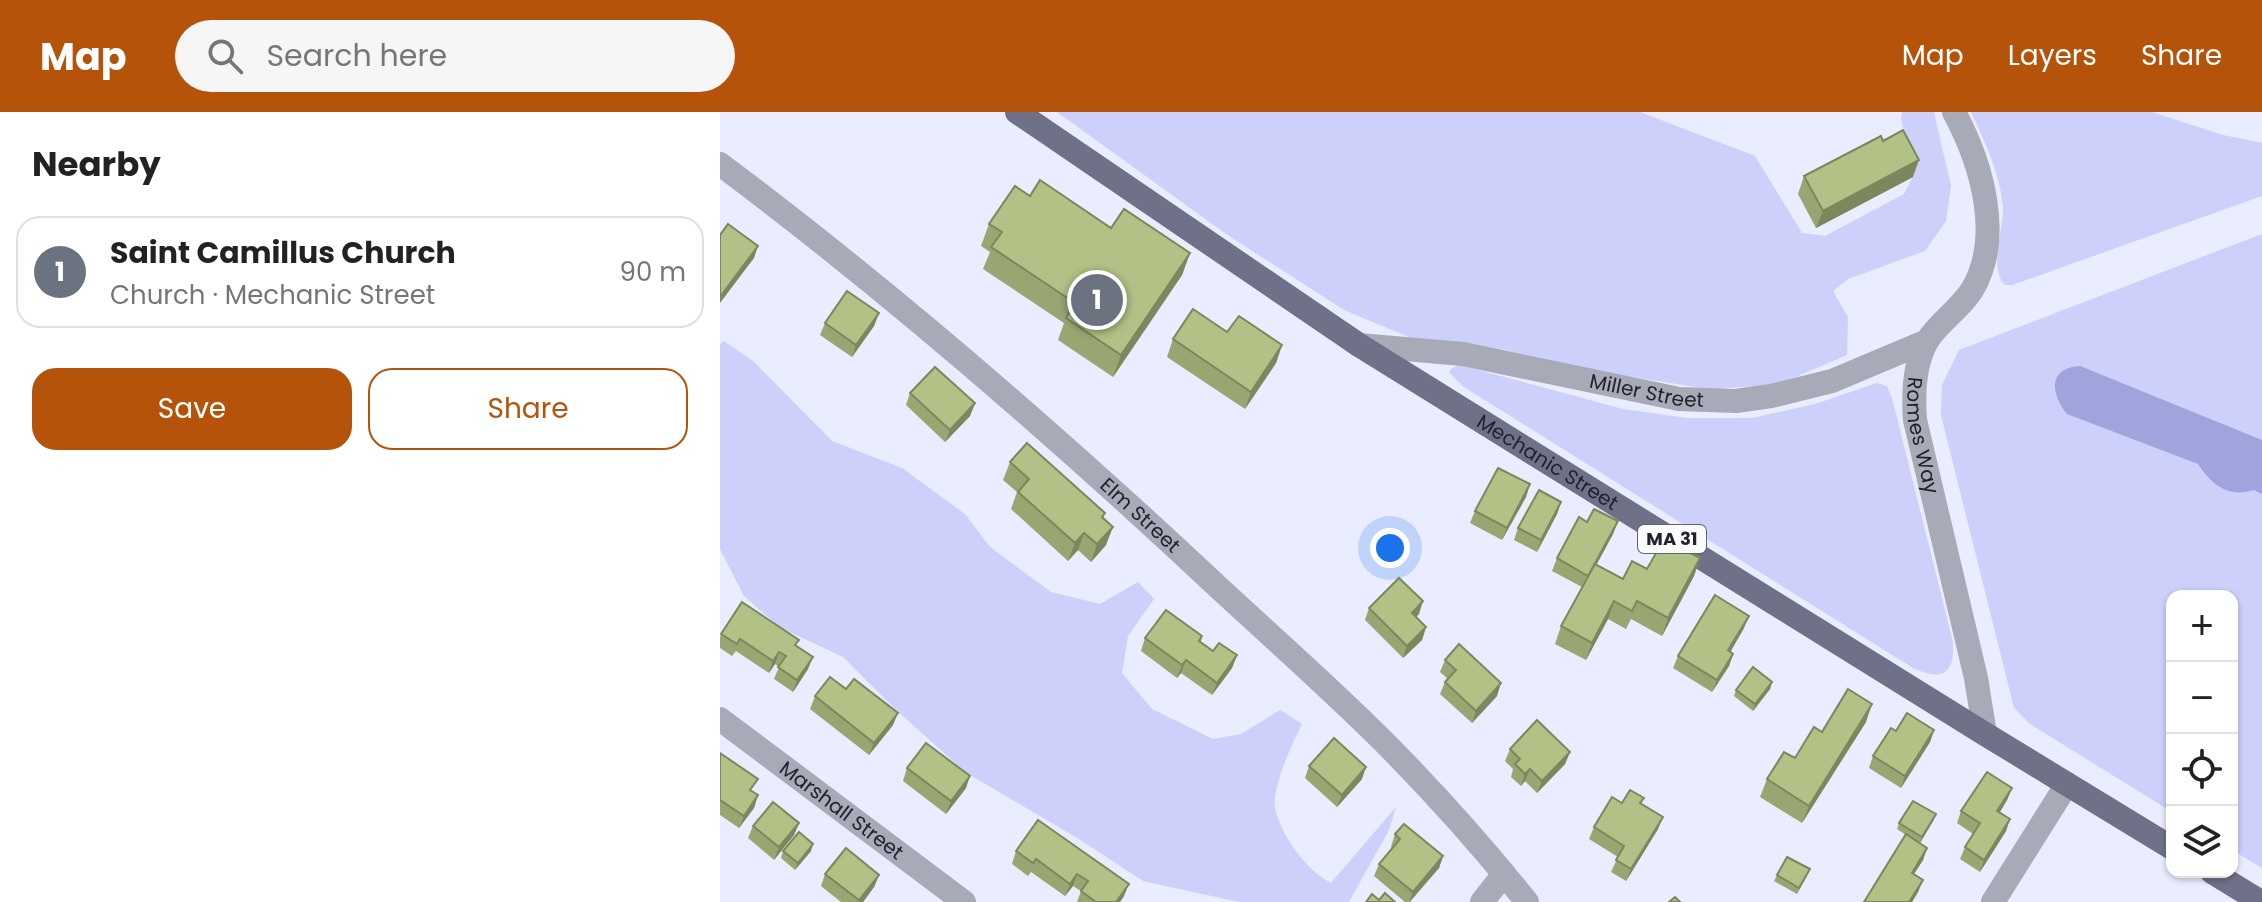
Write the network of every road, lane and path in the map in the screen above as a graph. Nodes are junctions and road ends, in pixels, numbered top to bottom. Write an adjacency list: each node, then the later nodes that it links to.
1 (1017, 112): 5 (main road, Mechanic Street / MA 31)
2 (1954, 112): 4 (street, Romes Way)
3 (720, 164): 10 (street, Elm Street)
4 (1927, 341): 5 (street, Miller Street); 7 (street, Romes Way)
5 (1359, 345): 7 (main road, Mechanic Street / MA 31)
6 (720, 719): 12 (street, Marshall Street)
7 (1985, 734): 8 (main road, Mechanic Street / MA 31)
8 (2067, 784): 9 (main road, Mechanic Street / MA 31); 15 (street)
9 (2166, 844)
10 (1504, 874): 13 (street); 14 (street, Elm Street)
11 (2222, 878): 16 (main road)
12 (953, 899)
13 (1482, 902)
14 (1527, 902)
15 (1993, 902)
16 (2261, 902)

